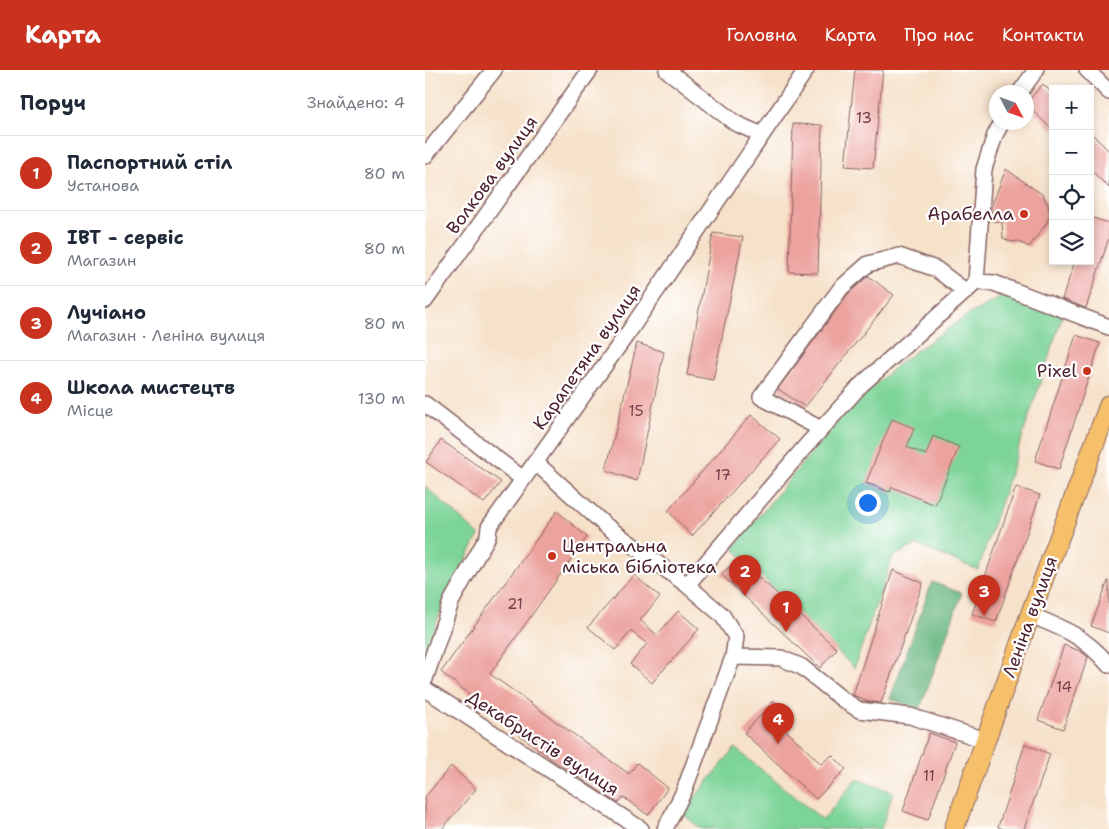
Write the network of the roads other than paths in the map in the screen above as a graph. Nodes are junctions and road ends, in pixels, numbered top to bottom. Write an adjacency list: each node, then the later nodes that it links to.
1 (494, 70): 11 (street)
2 (590, 70): 13 (street, Волкова вулиця)
3 (667, 70): 10 (street)
4 (806, 70): 10 (street, Карапетяна вулиця)
5 (1036, 70): 7 (street)
6 (1087, 70): 8 (street)
7 (1025, 85)
8 (1109, 92)
9 (998, 130): 12 (street)
10 (762, 135): 18 (street, Карапетяна вулиця)
11 (425, 156)
12 (971, 287): 14 (street); 17 (street); 17 (street)
13 (425, 301)
14 (1109, 327)
15 (425, 404): 19 (street)
16 (1109, 405): 21 (main road, Леніна вулиця)
17 (821, 429): 20 (street)
18 (535, 462): 19 (street, Карапетяна вулиця); 20 (street)
19 (523, 479): 24 (street, Карапетяна вулиця)
20 (687, 585): 22 (street)
21 (1030, 615): 23 (street); 26 (main road, Леніна вулиця)
22 (733, 657): 26 (street); 28 (street)
23 (1109, 665)
24 (425, 679)
25 (425, 688): 27 (street, Декабристів вулиця)
26 (985, 740): 29 (main road, Леніна вулиця)
27 (641, 829)
28 (665, 829)
29 (954, 829)

